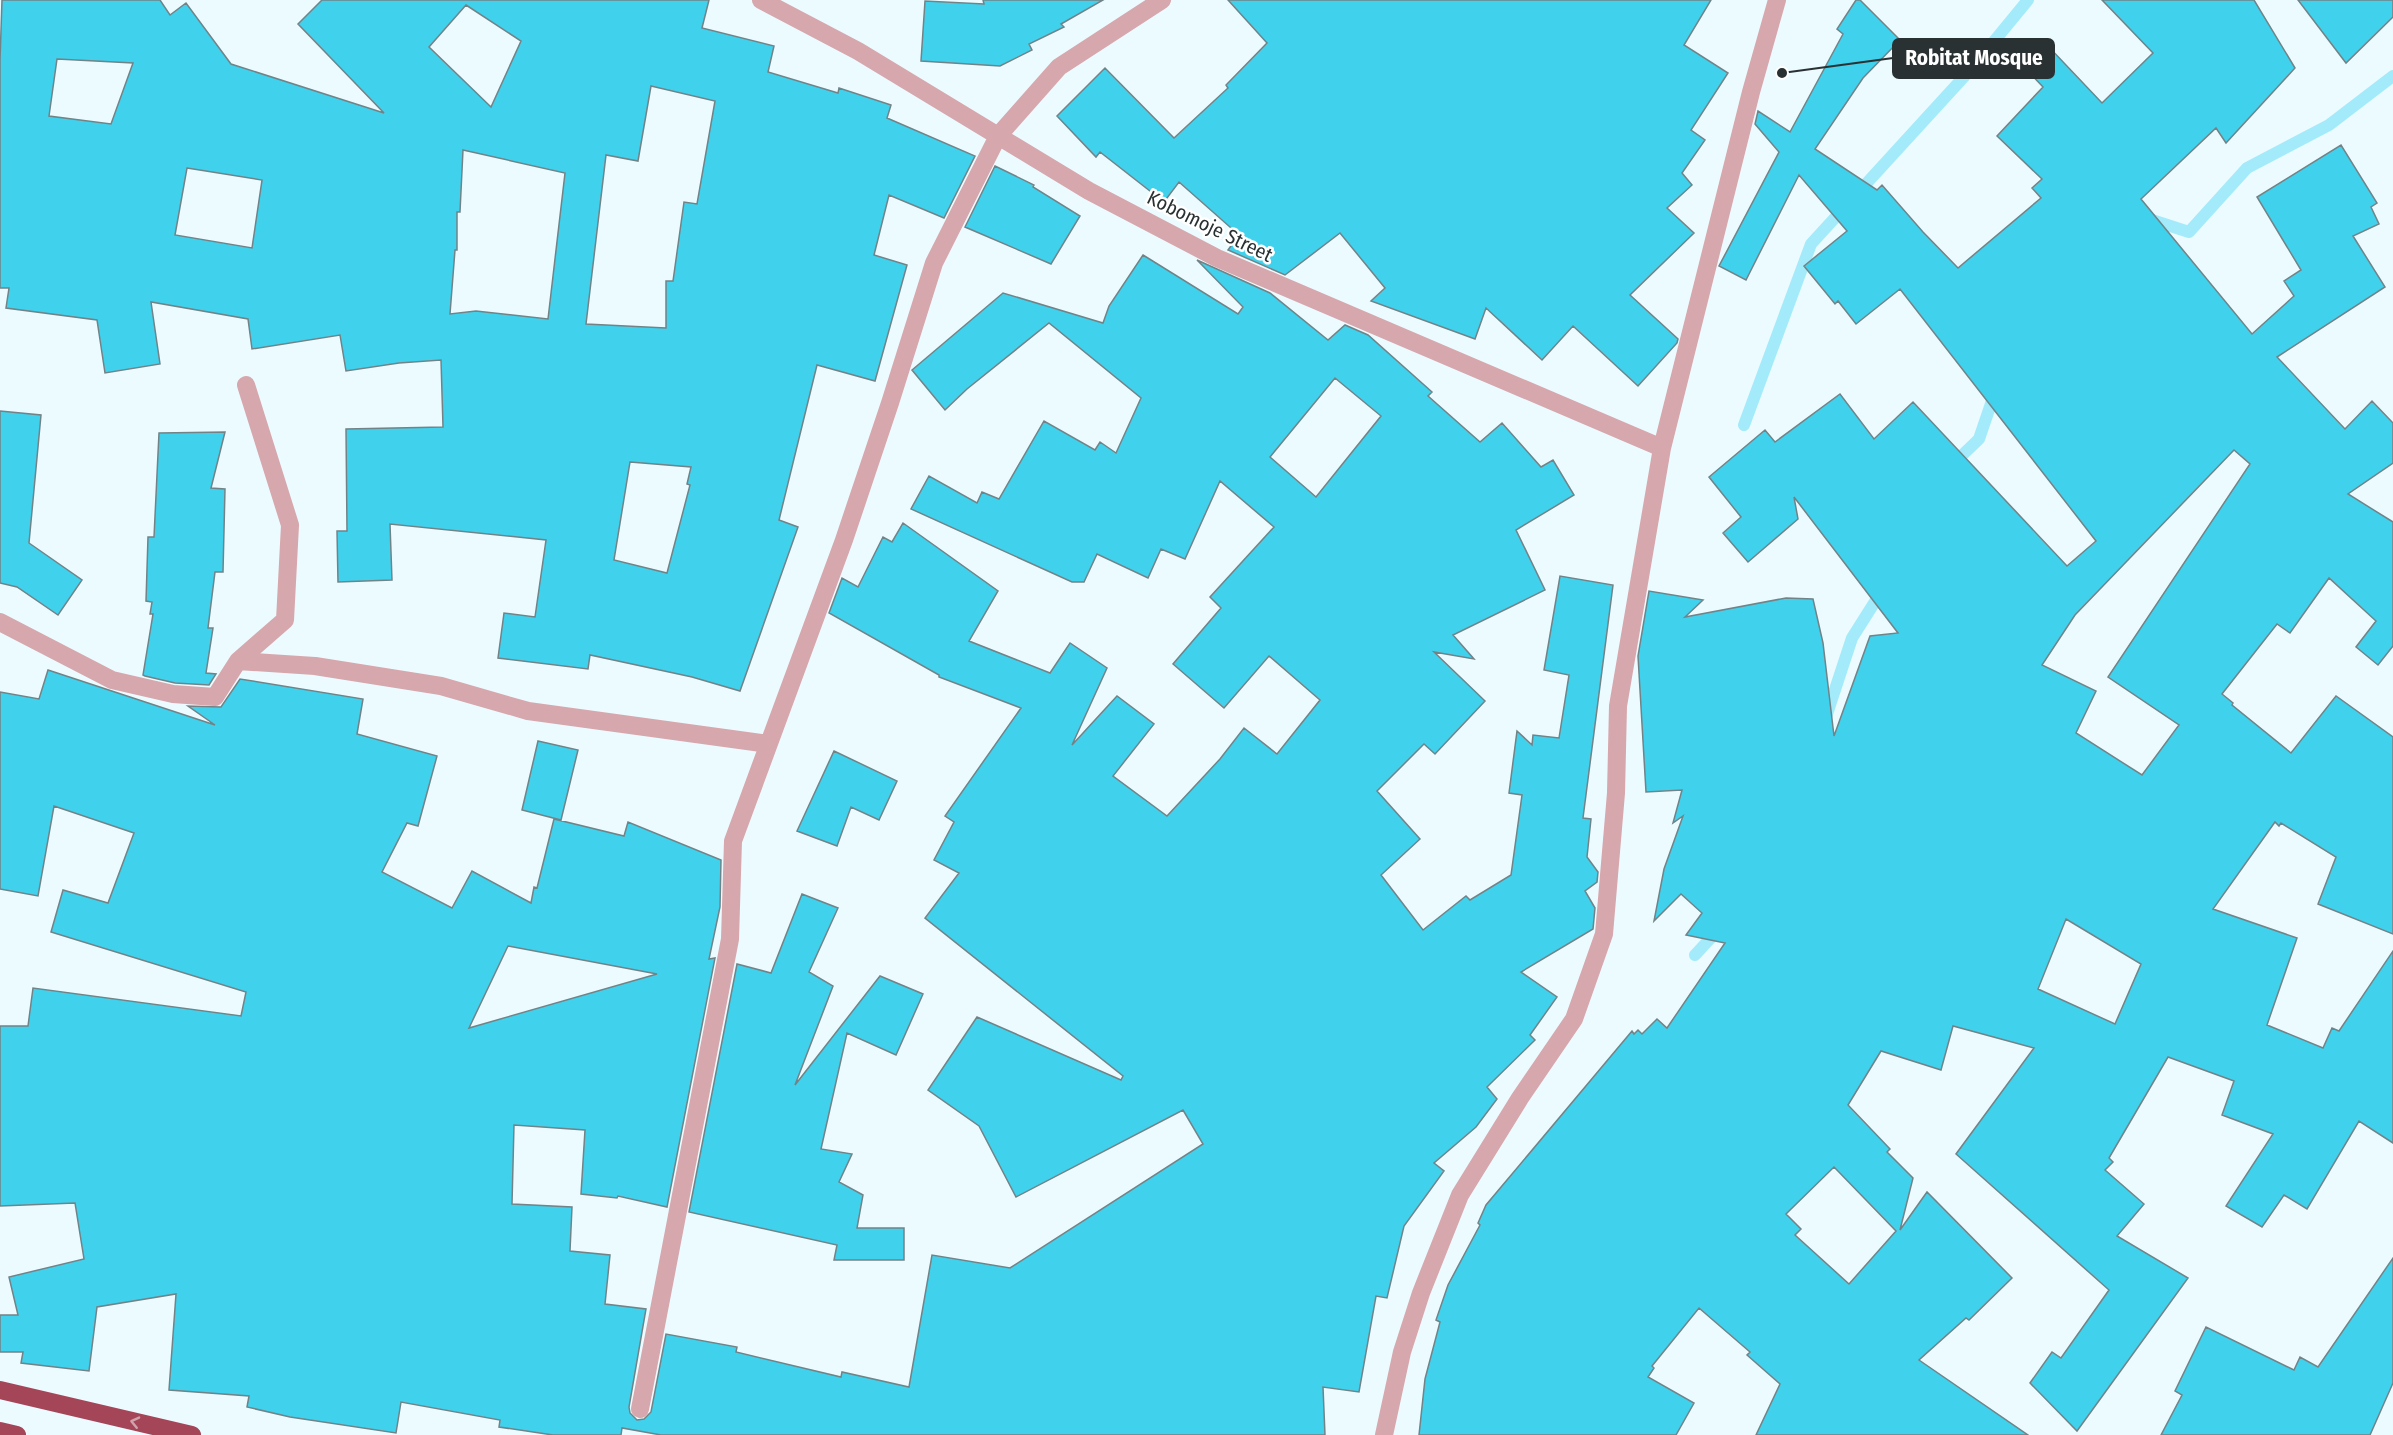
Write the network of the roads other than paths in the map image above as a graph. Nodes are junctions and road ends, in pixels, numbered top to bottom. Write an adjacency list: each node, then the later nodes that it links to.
1 (761, 0): 4 (street, Kobomoje Street)
2 (1162, 0): 4 (street)
3 (1778, 0): 6 (street)
4 (998, 136): 6 (street, Kobomoje Street); 9 (street)
5 (246, 385): 8 (street)
6 (1662, 448): 15 (street)
7 (0, 622): 8 (street)
8 (238, 661): 9 (street)
9 (768, 744): 11 (street)
10 (0, 1390): 14 (highway, one-way to 10)
11 (640, 1409)
12 (0, 1431): 13 (highway)
13 (16, 1435)
14 (192, 1435)
15 (1384, 1435)

